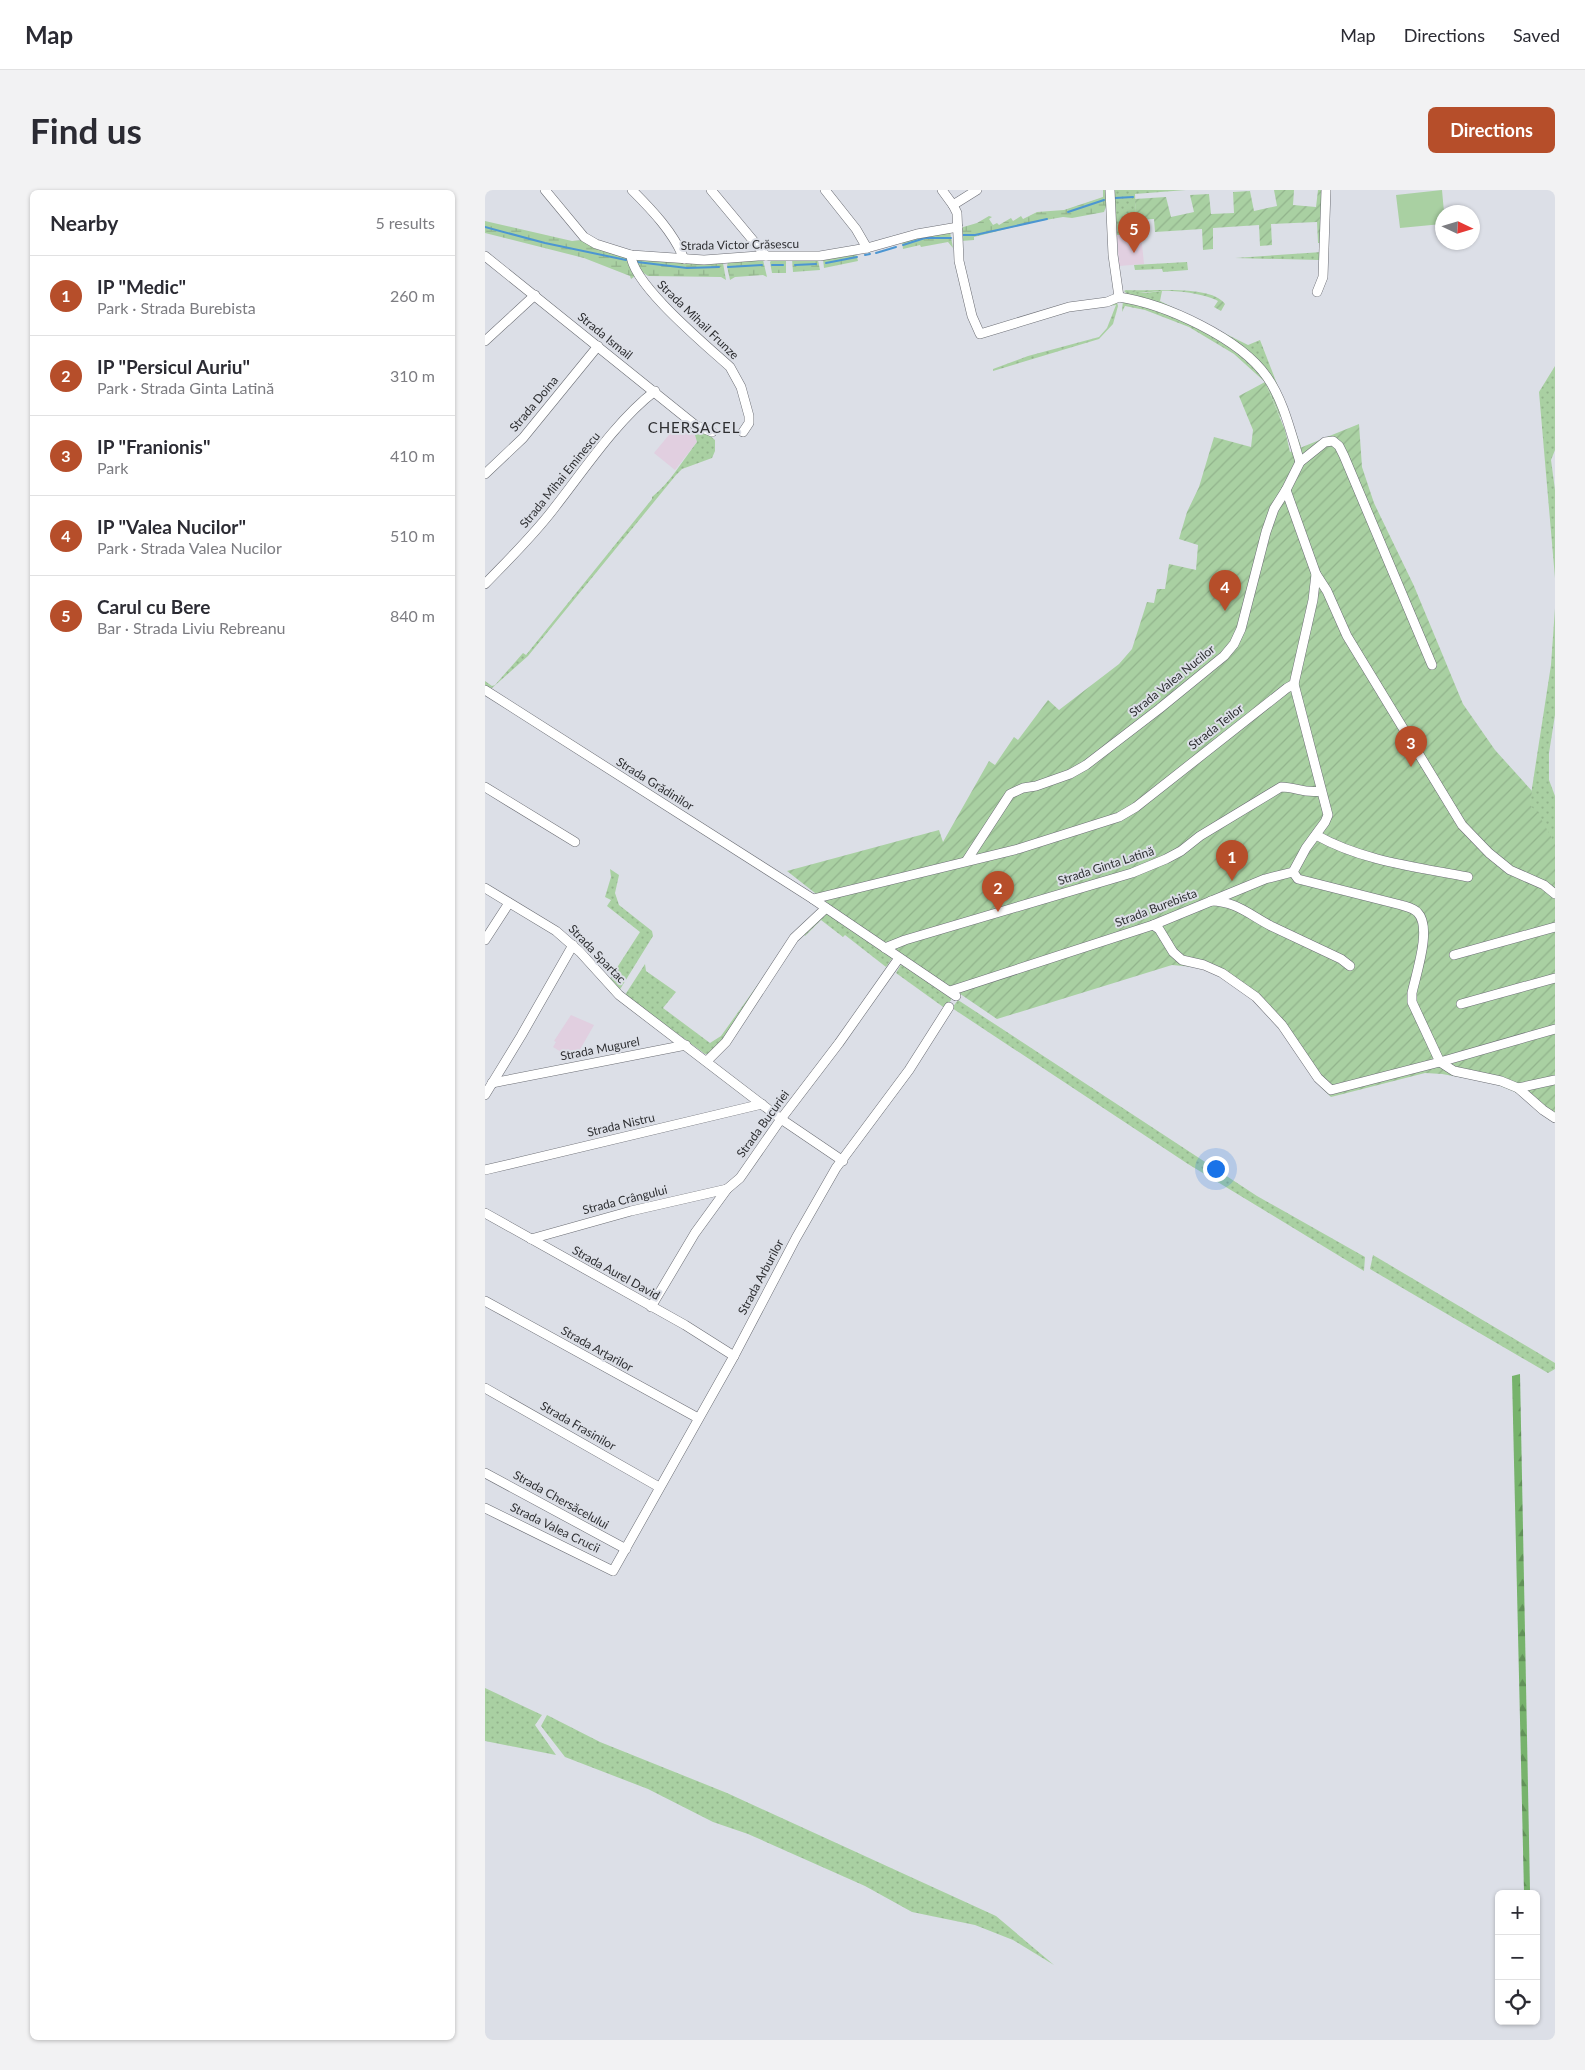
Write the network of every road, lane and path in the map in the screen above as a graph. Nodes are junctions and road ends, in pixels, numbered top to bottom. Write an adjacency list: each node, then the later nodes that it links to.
1 (545, 190): 12 (street, Strada Victor Crăsescu)
2 (632, 190): 15 (street)
3 (711, 190): 14 (street)
4 (825, 190): 11 (street)
5 (942, 190): 9 (street)
6 (977, 190): 9 (street)
7 (1110, 190): 18 (street)
8 (1326, 190): 16 (street)
9 (953, 205): 10 (street)
10 (957, 227): 11 (street, Strada Victor Crăsescu); 18 (street)
11 (867, 248): 14 (street, Strada Victor Crăsescu)
12 (631, 254): 15 (street, Strada Victor Crăsescu); 23 (street, Strada Mihail Frunze)
13 (485, 256): 17 (street, Strada Ismail)
14 (766, 256): 15 (street, Strada Victor Crăsescu)
15 (684, 259)
16 (1317, 292)
17 (535, 296): 19 (street); 20 (street, Strada Ismail)
18 (1119, 297): 24 (street)
19 (485, 341)
20 (598, 346): 21 (street, Strada Ismail); 25 (street, Strada Doina)
21 (655, 391): 22 (street, Strada Ismail); 28 (street, Strada Mihai Eminescu)
22 (712, 432)
23 (743, 432)
24 (1300, 462): 26 (street, Strada Valea Nucilor); 29 (street)
25 (485, 474)
26 (1286, 490): 27 (street); 36 (street, Strada Valea Nucilor)
27 (1316, 574): 30 (street); 41 (street)
28 (485, 584)
29 (1431, 665)
30 (1294, 684): 33 (street); 36 (street, Strada Teilor)
31 (485, 690): 42 (street, Strada Grădinilor)
32 (485, 788): 35 (street)
33 (1321, 790): 34 (street); 51 (street, Strada Ginta Latină)
34 (1316, 835): 37 (street); 38 (street)
35 (575, 842)
36 (967, 860): 42 (street)
37 (1293, 872): 40 (street, Strada Burebista); 62 (street)
38 (1468, 878)
39 (485, 888): 44 (street, Strada Spartac)
40 (1230, 892): 43 (street, Strada Burebista); 45 (street)
41 (1555, 894)
42 (813, 899): 46 (street, Strada Grădinilor)
43 (1208, 902): 45 (street); 47 (street, Strada Burebista)
44 (509, 903): 49 (street); 50 (street, Strada Spartac)
45 (1231, 904): 54 (street)
46 (826, 908): 51 (street, Strada Grădinilor); 61 (street)
47 (1153, 924): 56 (street, Strada Burebista); 62 (street)
48 (1555, 927): 52 (street)
49 (485, 940)
50 (573, 945): 60 (street, Strada Spartac); 64 (street)
51 (885, 948): 53 (street, Strada Grădinilor)
52 (1454, 955)
53 (899, 958): 56 (street, Strada Grădinilor); 69 (street, Strada Bucuriei)
54 (1350, 966)
55 (1555, 978): 57 (street)
56 (953, 994)
57 (1461, 1004)
58 (949, 1007): 70 (street, Strada Arburilor)
59 (1555, 1029): 62 (street)
60 (686, 1045): 61 (street); 64 (street, Strada Mugurel)
61 (707, 1061): 67 (street)
62 (1440, 1062): 65 (street)
63 (1555, 1080): 65 (street)
64 (492, 1083): 66 (street)
65 (1518, 1088): 68 (street)
66 (485, 1095)
67 (762, 1104): 69 (street); 71 (street, Strada Nistru)
68 (1555, 1118)
69 (781, 1119): 70 (street); 72 (street, Strada Bucuriei)
70 (843, 1161): 77 (street, Strada Arburilor)
71 (485, 1170)
72 (727, 1189): 74 (street, Strada Crângului); 76 (street, Strada Bucuriei)
73 (485, 1213): 74 (street, Strada Aurel David)
74 (531, 1239): 76 (street, Strada Aurel David)
75 (485, 1301): 79 (street, Strada Arțarilor)
76 (651, 1306): 77 (street, Strada Aurel David)
77 (734, 1356): 79 (street, Strada Arburilor)
78 (485, 1388): 81 (street, Strada Frasinilor)
79 (698, 1418): 81 (street, Strada Arburilor)
80 (485, 1473): 83 (street, Strada Chersăcelului)
81 (659, 1487): 83 (street, Strada Arburilor)
82 (485, 1508): 84 (street, Strada Valea Crucii)
83 (626, 1549): 84 (street, Strada Arburilor)
84 (613, 1571)

